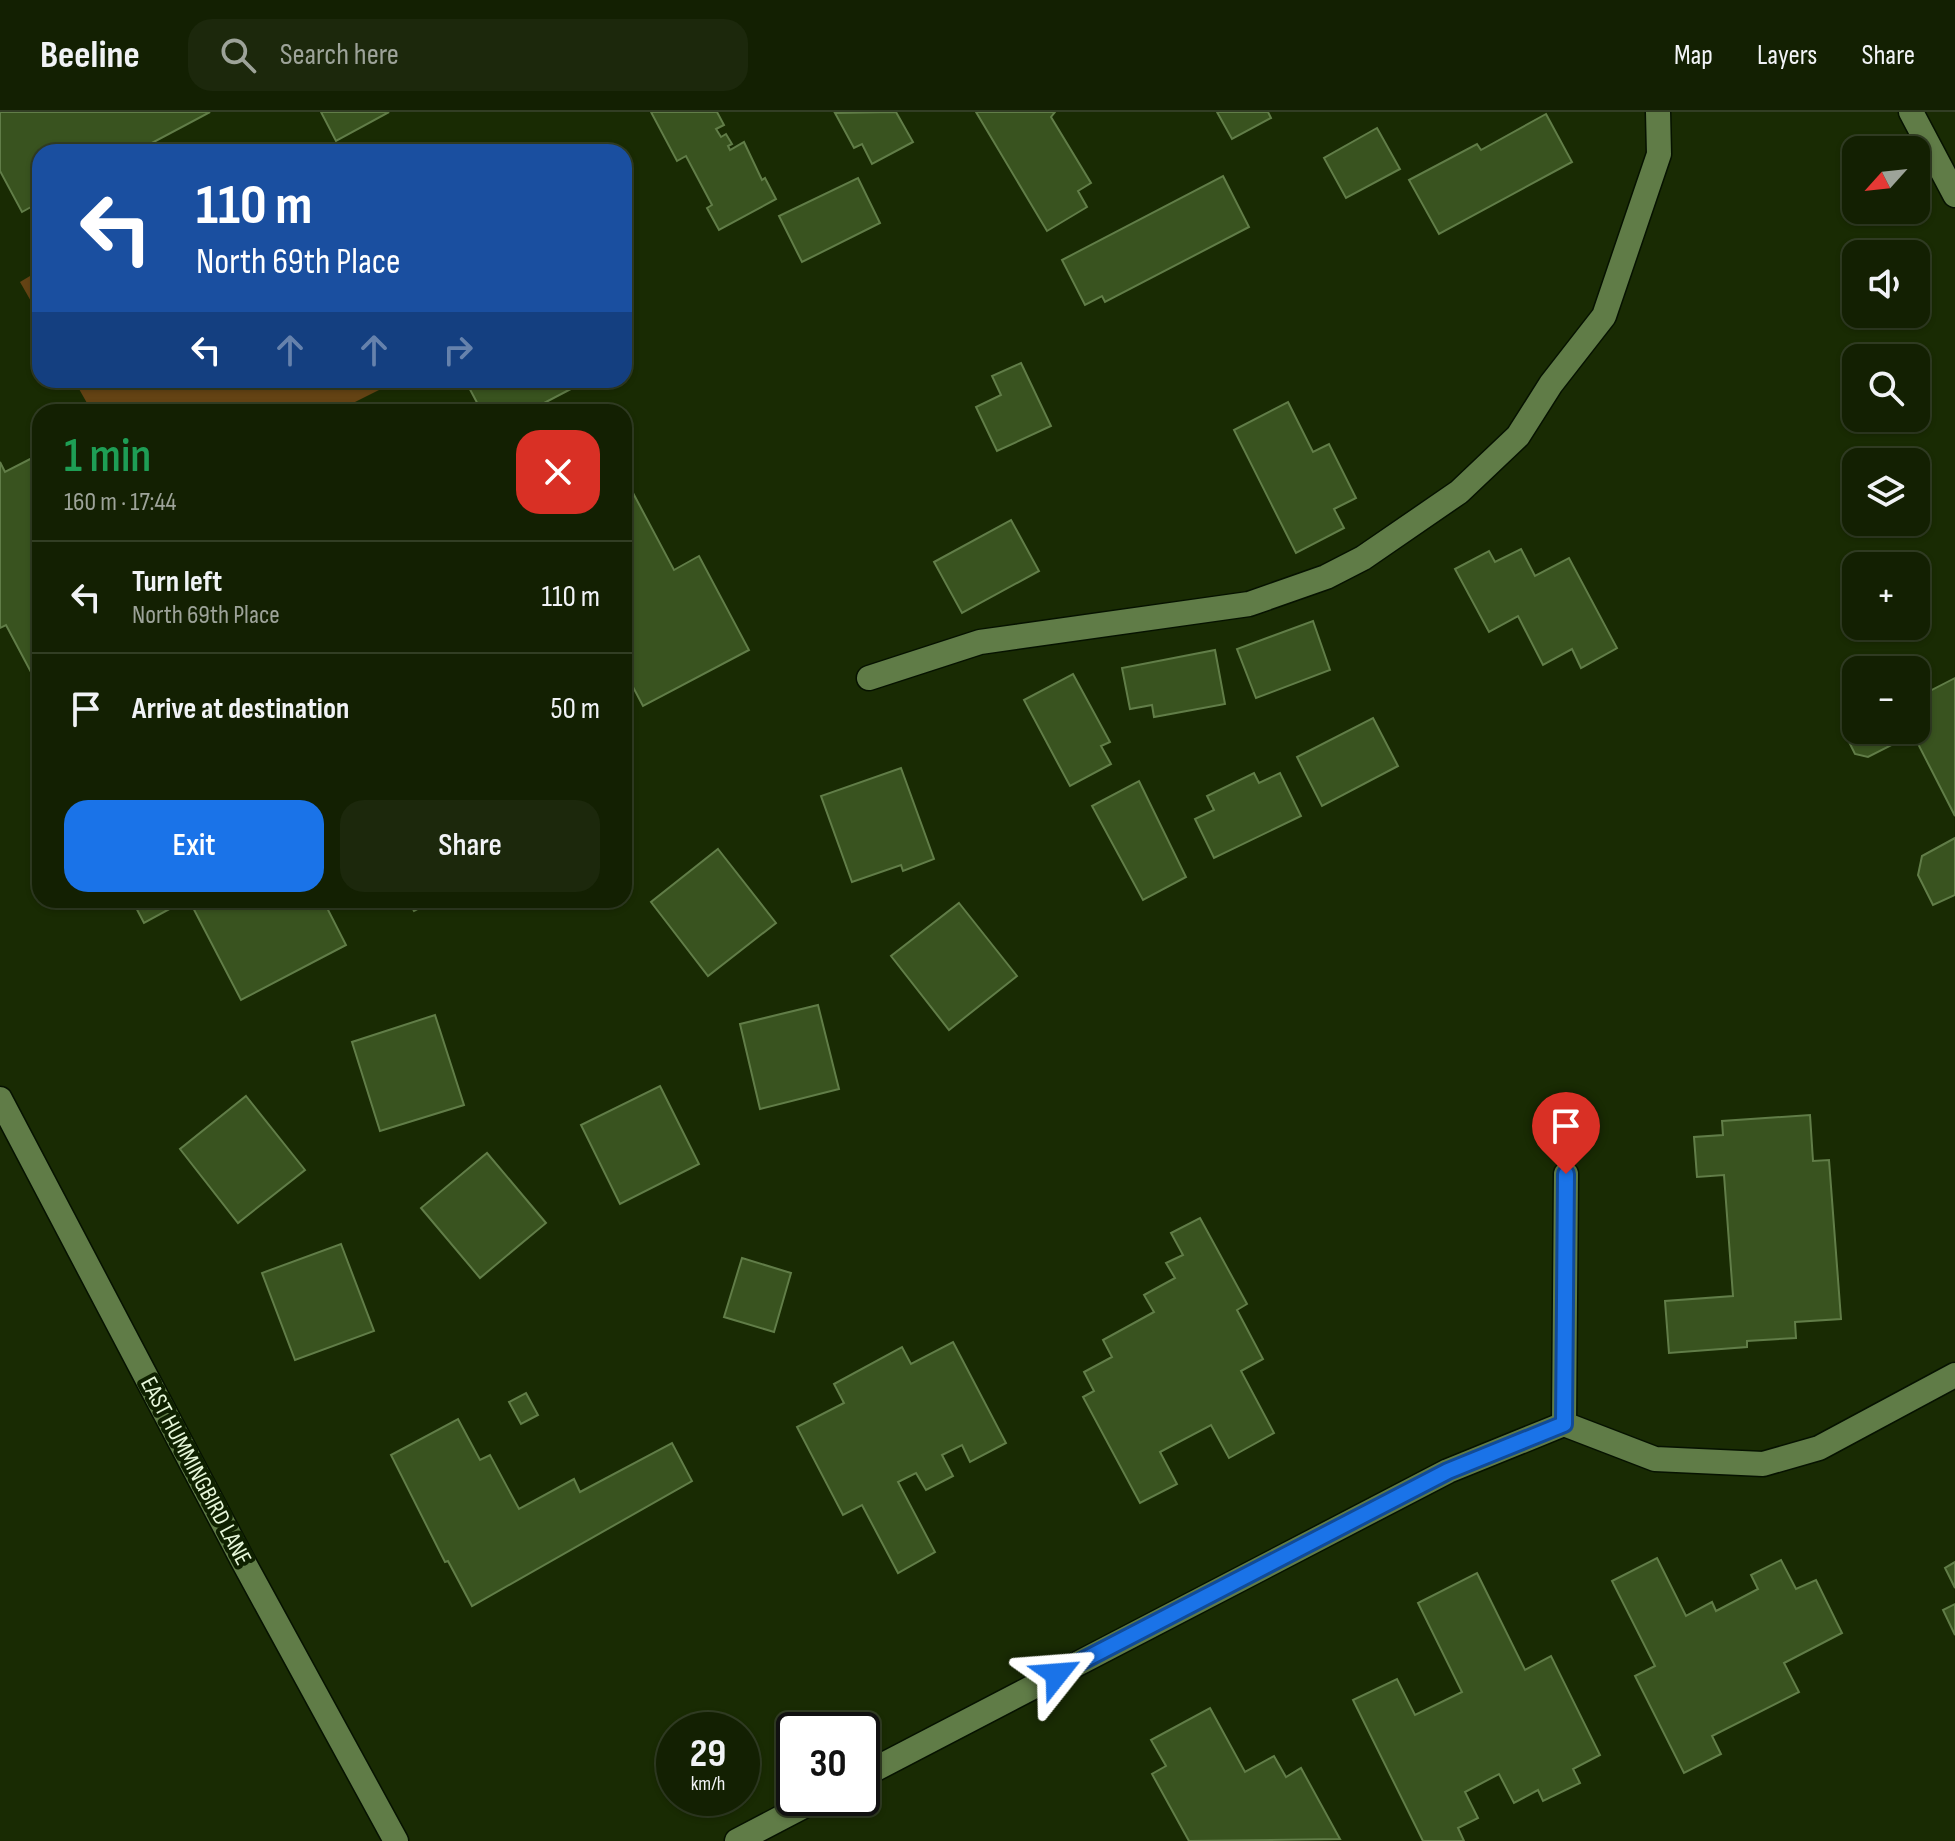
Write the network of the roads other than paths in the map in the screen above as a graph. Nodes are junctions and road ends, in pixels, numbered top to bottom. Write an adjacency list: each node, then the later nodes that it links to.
1 (1658, 112): 4 (street)
2 (1911, 112): 3 (street)
3 (1953, 187)
4 (869, 678)
5 (0, 1099): 11 (street, EAST HUMMINGBIRD LANE)
6 (1566, 1174): 8 (street)
7 (1955, 1375): 8 (street)
8 (1564, 1424): 9 (street)
9 (880, 1767)
10 (785, 1816): 12 (street)
11 (396, 1841)
12 (737, 1841)

